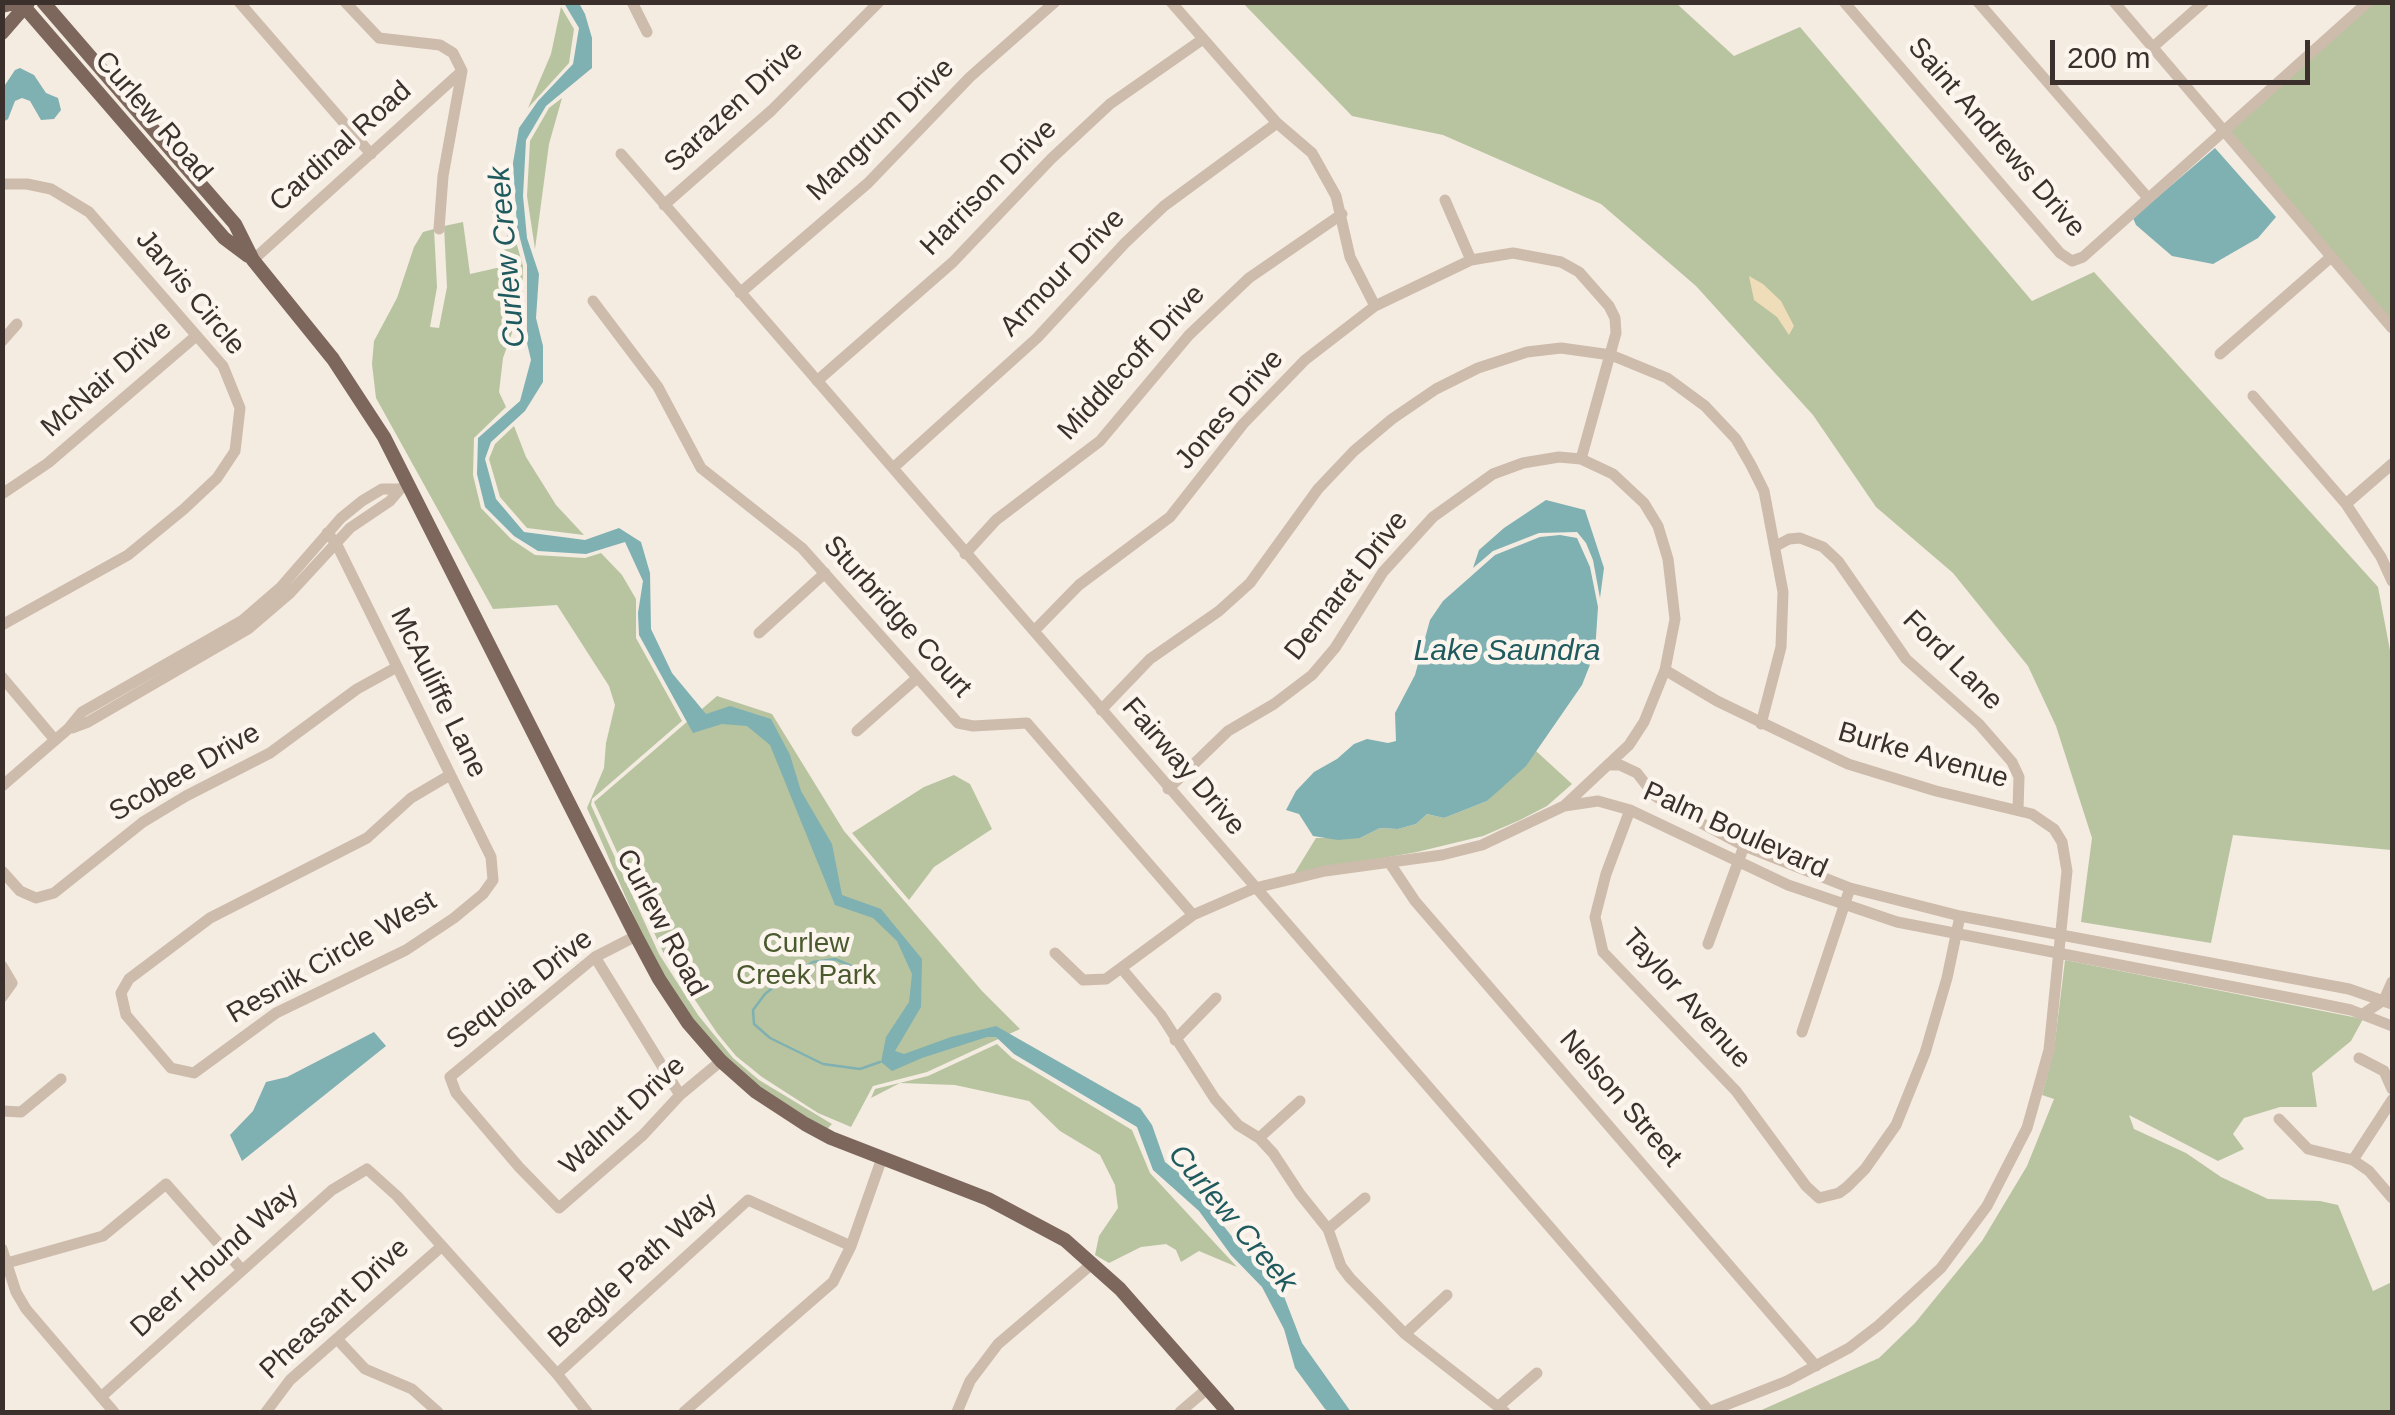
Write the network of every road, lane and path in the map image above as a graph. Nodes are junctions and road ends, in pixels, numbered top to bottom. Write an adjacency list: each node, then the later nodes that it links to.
1 (239, 2): 22 (street)
2 (344, 2): 19 (street)
3 (632, 2): 15 (street)
4 (878, 2): 27 (street, Sarazen Drive)
5 (1055, 2): 33 (street, Mangrum Drive)
6 (1171, 2): 17 (street)
7 (1844, 2): 25 (street, Saint Andrews Drive)
8 (1978, 2): 25 (street)
9 (2114, 2): 18 (street)
10 (2204, 2): 18 (street)
11 (2368, 2): 21 (street)
12 (3, 4): 13 (main road)
13 (26, 4): 14 (main road); 16 (main road); 31 (main road, Curlew Road); 31 (main road, Curlew Road)
14 (2, 20)
15 (647, 32)
16 (2, 33)
17 (1203, 39): 20 (street); 42 (street, Harrison Drive)
18 (2153, 47): 21 (street)
19 (462, 71): 22 (street, Cardinal Road); 29 (street)
20 (1277, 123): 28 (street); 46 (street, Armour Drive)
21 (2224, 129): 25 (street); 30 (street)
22 (371, 154): 31 (street, Cardinal Road)
23 (620, 154): 27 (street, Fairway Drive)
24 (2, 184): 38 (street, Jarvis Circle)
25 (2148, 198)
26 (1445, 200): 32 (street)
27 (664, 205): 33 (street, Fairway Drive)
28 (1342, 214): 35 (street); 52 (street, Middlecoff Drive)
29 (439, 229)
30 (2331, 256): 37 (street); 40 (street)
31 (253, 260): 47 (main road, Curlew Road)
32 (1470, 260): 35 (street, Jones Drive); 41 (street, Jones Drive)
33 (740, 292): 42 (street, Fairway Drive)
34 (593, 301): 53 (street, Sturbridge Court)
35 (1375, 306): 56 (street, Jones Drive)
36 (16, 324): 39 (street)
37 (2392, 328)
38 (196, 336): 48 (street, McNair Drive); 55 (street, Jarvis Circle)
39 (2, 340)
40 (2220, 354)
41 (1610, 355): 44 (street, Jones Drive); 51 (street); 62 (street)
42 (817, 381): 46 (street, Fairway Drive)
43 (2253, 396): 49 (street)
44 (1582, 459): 59 (street); 71 (street, Demaret Drive)
45 (2392, 464): 49 (street)
46 (893, 468): 52 (street, Fairway Drive)
47 (404, 486): 50 (street); 85 (main road, Curlew Road)
48 (2, 494)
49 (2346, 504): 54 (street)
50 (332, 538): 58 (street, McAuliffe Lane); 65 (street)
51 (1776, 546): 63 (street); 74 (street, Ford Lane)
52 (965, 554): 56 (street, Fairway Drive)
53 (826, 574): 57 (street); 61 (street, Sturbridge Court)
54 (2392, 581)
55 (2, 625)
56 (1034, 631): 62 (street, Fairway Drive)
57 (759, 633)
58 (397, 668): 69 (street, McAuliffe Lane); 78 (street, Scobee Drive)
59 (1666, 670): 63 (street, Burke Avenue); 66 (street)
60 (2, 677): 65 (street)
61 (917, 678): 64 (street); 83 (street, Sturbridge Court)
62 (1101, 710): 71 (street, Fairway Drive)
63 (1761, 724): 74 (street, Burke Avenue)
64 (857, 731)
65 (55, 740): 70 (street)
66 (1629, 745): 67 (street); 68 (street)
67 (1610, 765): 68 (street, Palm Boulevard); 72 (street)
68 (1637, 773): 75 (street, Palm Boulevard)
69 (450, 775): 79 (street, McAuliffe Lane); 79 (street, Resnik Circle West)
70 (2, 786)
71 (1168, 789): 80 (street, Fairway Drive)
72 (1564, 806): 73 (street, Palm Boulevard); 76 (street, Palm Boulevard)
73 (1630, 810): 77 (street, Palm Boulevard); 86 (street, Taylor Avenue)
74 (2018, 810): 87 (street, Burke Avenue)
75 (1744, 846): 77 (street); 81 (street, Palm Boulevard)
76 (1388, 862): 80 (street, Palm Boulevard); 129 (street, Nelson Street)
77 (1738, 864): 82 (street, Palm Boulevard); 88 (street)
78 (2, 871)
79 (493, 880)
80 (1255, 888): 83 (street, Palm Boulevard); 143 (street, Fairway Drive)
81 (1850, 888): 82 (street); 84 (street, Palm Boulevard)
82 (1846, 908): 86 (street, Palm Boulevard); 102 (street)
83 (1193, 915): 94 (street, Palm Boulevard)
84 (1960, 916): 86 (street); 87 (street, Palm Boulevard)
85 (636, 936): 92 (street, Sequoia Drive); 105 (main road, Curlew Road)
86 (1957, 936): 91 (street, Palm Boulevard)
87 (2062, 936): 90 (street, Palm Boulevard); 91 (street, Burke Avenue)
88 (1708, 944)
89 (1055, 953): 94 (street, Palm Boulevard)
90 (2161, 953): 95 (street); 99 (street, Palm Boulevard)
91 (2060, 954): 95 (street, Palm Boulevard); 129 (street, Burke Avenue)
92 (595, 957): 108 (street); 118 (street, Sequoia Drive)
93 (2, 966): 97 (street)
94 (1122, 969): 103 (street)
95 (2158, 972): 100 (street, Palm Boulevard)
96 (2392, 982): 99 (street)
97 (2, 998)
98 (1216, 998): 103 (street)
99 (2388, 1002): 100 (street)
100 (2363, 1014): 101 (street, Palm Boulevard)
101 (2392, 1026)
102 (1802, 1032)
103 (1174, 1040): 113 (street)
104 (2360, 1058): 107 (street)
105 (721, 1061): 108 (street, Walnut Drive); 114 (main road, Curlew Road)
106 (61, 1079): 111 (street)
107 (2392, 1089)
108 (680, 1095): 118 (street, Walnut Drive)
109 (2392, 1100): 115 (street)
110 (1300, 1101): 113 (street)
111 (2, 1111)
112 (2279, 1119): 115 (street)
113 (1259, 1138): 119 (street)
114 (882, 1158): 121 (street); 124 (main road, Curlew Road)
115 (2353, 1160): 117 (street)
116 (1365, 1198): 119 (street)
117 (2392, 1198)
118 (560, 1208)
119 (1328, 1229): 127 (street)
120 (442, 1246): 125 (street, Deer Hound Way); 128 (street, Pheasant Drive); 131 (street)
121 (851, 1246): 131 (street, Beagle Path Way); 139 (street)
122 (2, 1250): 123 (street)
123 (7, 1263): 125 (street); 133 (street)
124 (1093, 1263): 132 (main road, Curlew Road); 140 (street)
125 (242, 1270): 133 (street, Deer Hound Way)
126 (1446, 1296): 127 (street)
127 (1406, 1334): 134 (street)
128 (337, 1339): 136 (street, Pheasant Drive); 137 (street)
129 (1816, 1366): 143 (street, Burke Avenue)
130 (1536, 1373): 134 (street)
131 (557, 1374): 138 (street)
132 (1207, 1388): 141 (street); 142 (main road, Curlew Road)
133 (101, 1396): 135 (street)
134 (1502, 1409)
135 (114, 1412)
136 (266, 1412)
137 (438, 1412)
138 (587, 1412)
139 (684, 1412)
140 (956, 1412)
141 (1180, 1412)
142 (1228, 1412)
143 (1709, 1412)

